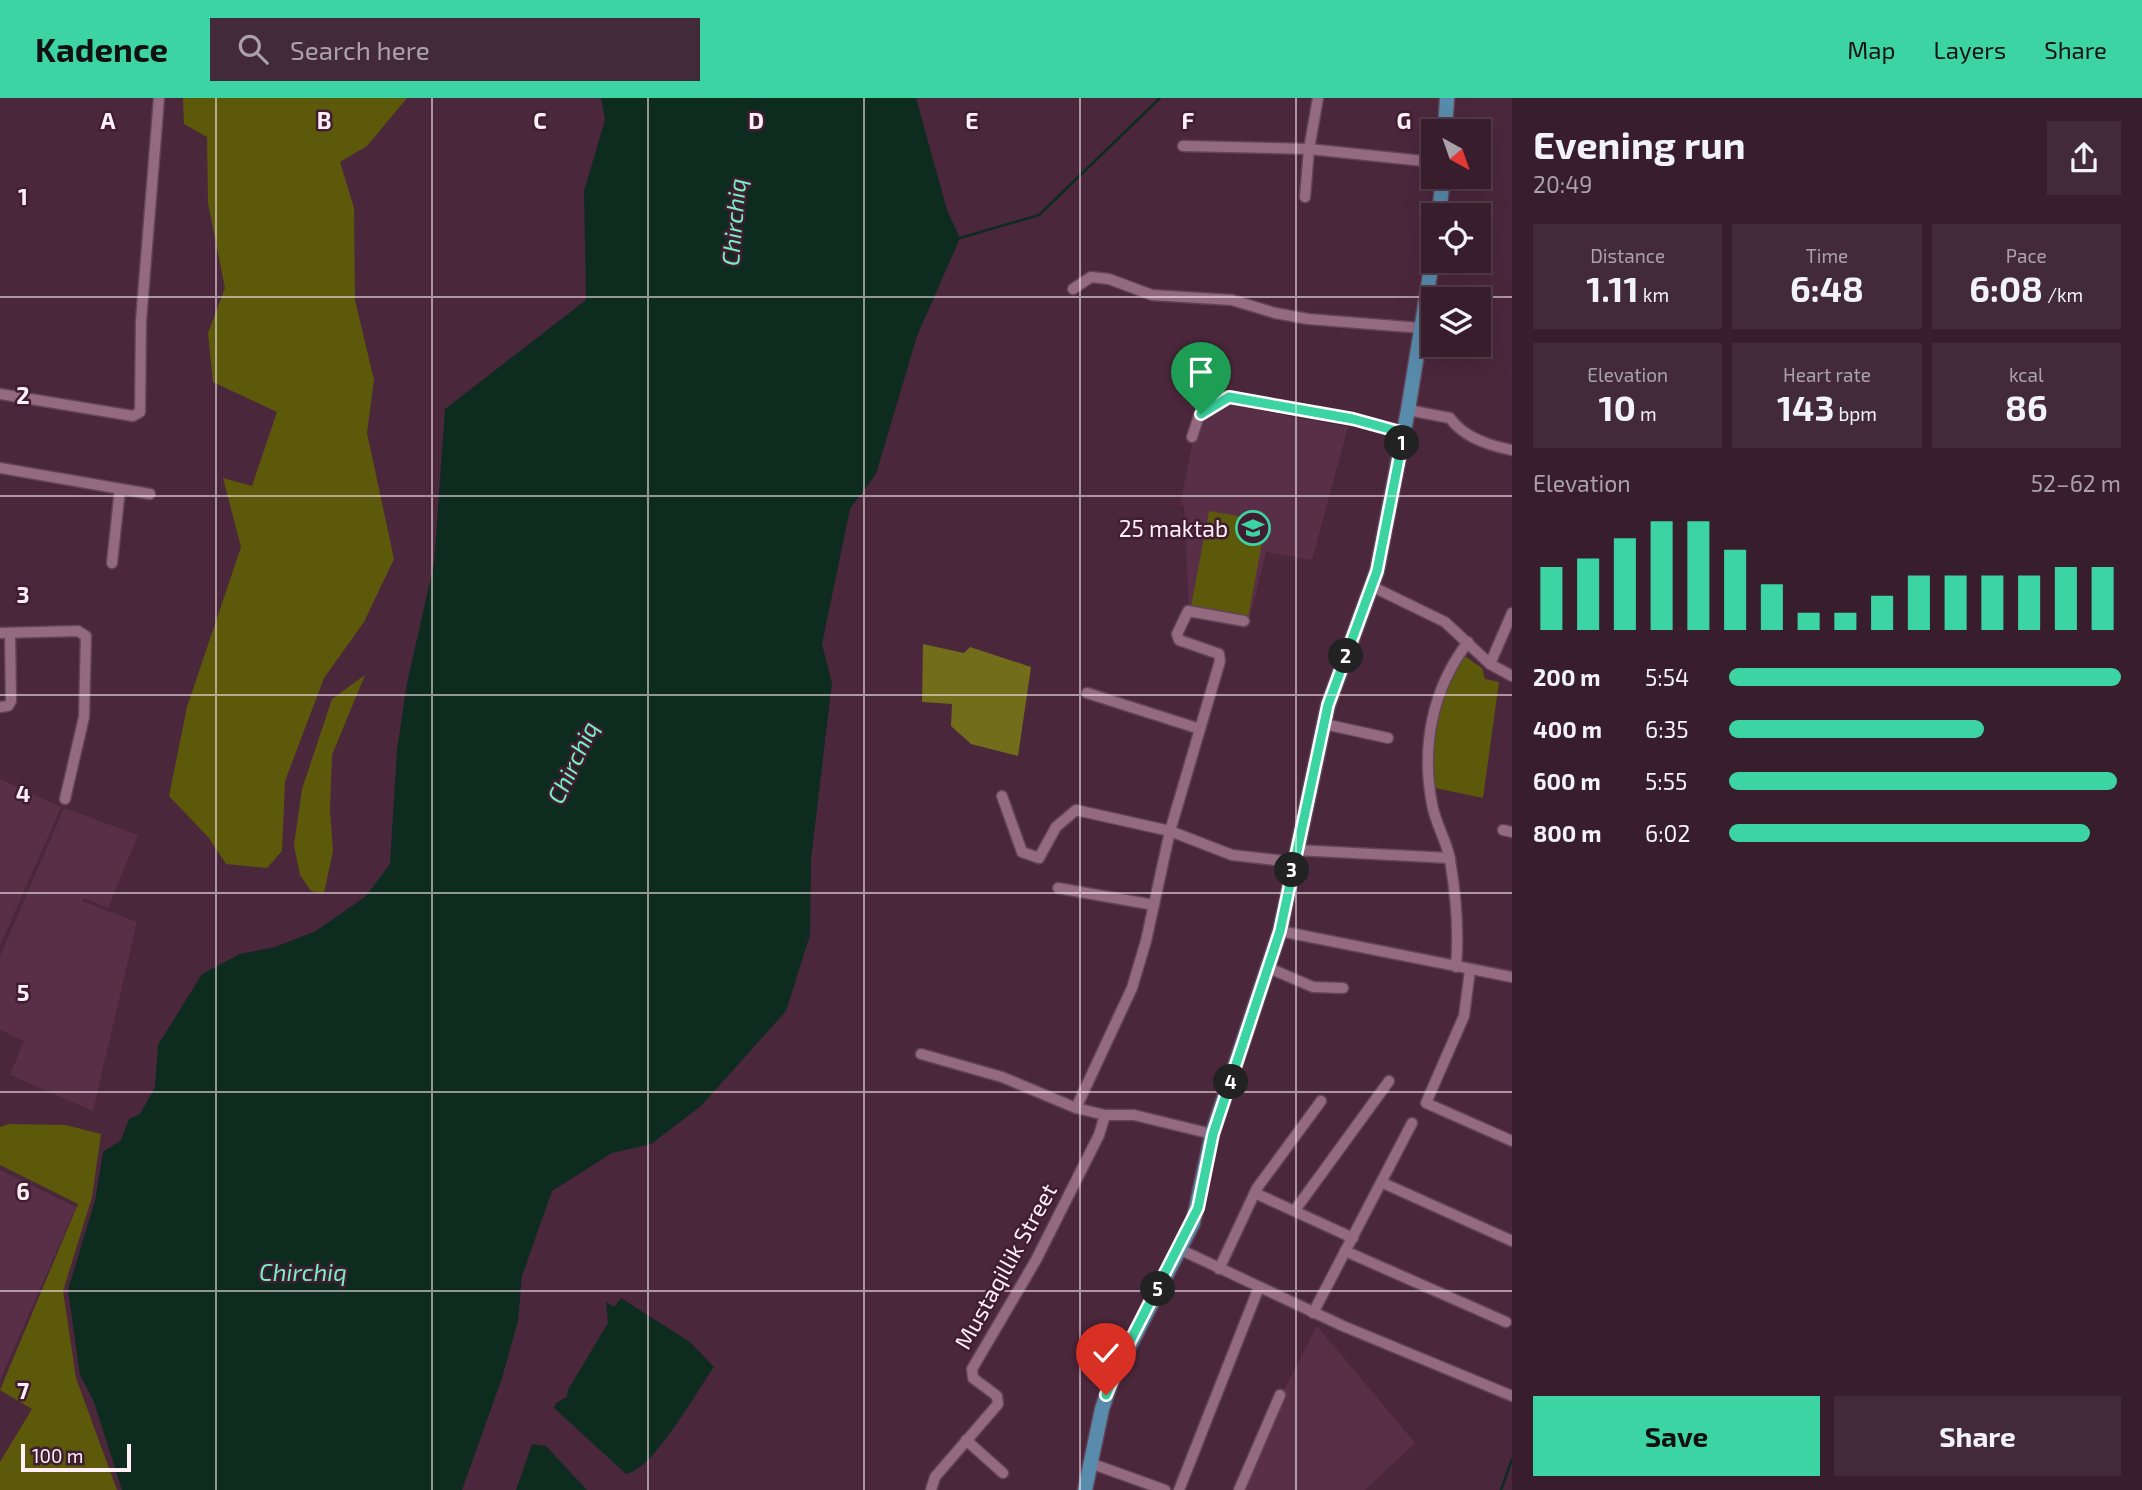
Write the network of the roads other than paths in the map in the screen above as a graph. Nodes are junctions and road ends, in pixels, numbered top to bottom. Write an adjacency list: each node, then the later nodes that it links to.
1 (159, 98): 11 (street)
2 (1318, 98): 6 (street)
3 (1447, 98): 4 (main road)
4 (1446, 119)
5 (1184, 146): 6 (street)
6 (1309, 149): 7 (street); 8 (street)
7 (1421, 161)
8 (1305, 197)
9 (1073, 289): 10 (street)
10 (1421, 328): 12 (main road)
11 (0, 394)
12 (1408, 410): 13 (main road); 15 (street)
13 (1404, 433): 14 (street); 20 (main road)
14 (1192, 437)
15 (1512, 450)
16 (0, 468): 17 (street)
17 (120, 489): 18 (street); 19 (street)
18 (150, 494)
19 (112, 563)
20 (1373, 587): 24 (street); 29 (main road)
21 (1512, 614): 25 (street)
22 (1244, 621): 30 (street)
23 (5, 633): 28 (street); 33 (street)
24 (1468, 642): 25 (street); 36 (street)
25 (1490, 664): 26 (street)
26 (1512, 676)
27 (1087, 693): 30 (street)
28 (0, 707)
29 (1324, 724): 31 (street); 35 (main road)
30 (1200, 729): 34 (street)
31 (1388, 738)
32 (1002, 796): 34 (street)
33 (65, 799)
34 (1170, 831): 35 (street); 38 (street)
35 (1295, 856): 36 (street); 39 (main road)
36 (1450, 858): 40 (street)
37 (1058, 888): 38 (street)
38 (1154, 905): 48 (street)
39 (1280, 931): 40 (street); 41 (main road)
40 (1456, 967): 42 (street)
41 (1269, 968): 44 (street); 51 (main road)
42 (1470, 970): 43 (street); 52 (street)
43 (1511, 974)
44 (1343, 988)
45 (921, 1054): 48 (street)
46 (1390, 1081): 55 (street)
47 (1321, 1101): 54 (street)
48 (1076, 1108): 49 (street)
49 (1105, 1115): 51 (street); 66 (street, Mustaqillik Street)
50 (1412, 1123): 53 (street)
51 (1213, 1134): 58 (main road)
52 (1512, 1141)
53 (1383, 1183): 56 (street); 57 (street)
54 (1257, 1194): 55 (street); 60 (street)
55 (1295, 1210): 56 (street)
56 (1353, 1238): 59 (street)
57 (1512, 1241)
58 (1179, 1249): 60 (street); 67 (main road)
59 (1345, 1251): 62 (street); 63 (street)
60 (1219, 1269): 61 (street)
61 (1259, 1287): 62 (street); 72 (street)
62 (1313, 1313): 65 (street)
63 (1506, 1322)
64 (1280, 1395): 73 (street)
65 (1512, 1396)
66 (966, 1440): 68 (street); 69 (street, Mustaqillik Street)
67 (1090, 1463): 70 (main road); 71 (street)
68 (1003, 1473)
69 (930, 1490)
70 (1085, 1490)
71 (1165, 1490)
72 (1179, 1490)
73 (1239, 1490)

